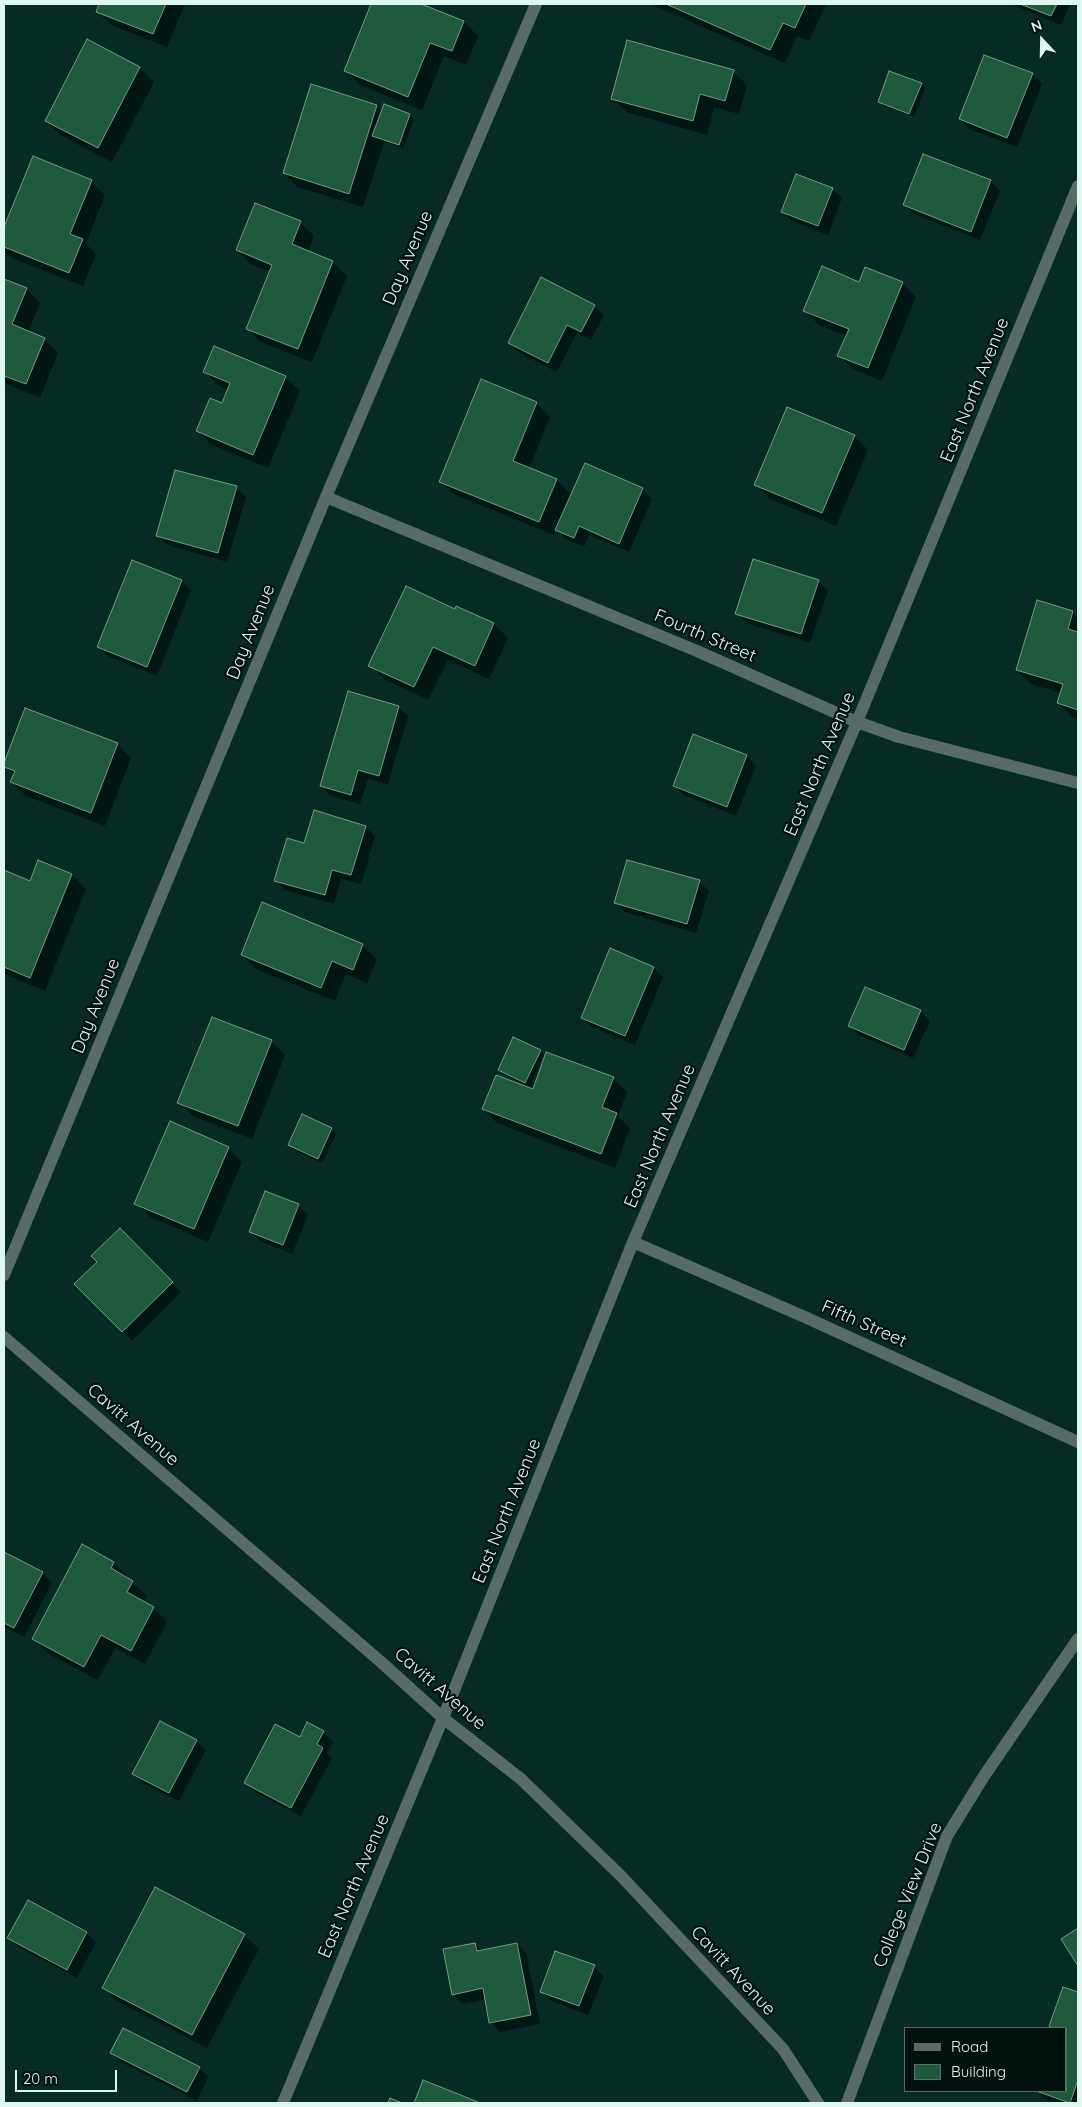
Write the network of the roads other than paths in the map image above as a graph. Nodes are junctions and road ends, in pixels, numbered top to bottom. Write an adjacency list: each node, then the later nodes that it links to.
1 (536, 4): 3 (street, Day Avenue)
2 (1078, 186): 4 (street, East North Avenue)
3 (326, 497): 4 (street, Fourth Street); 7 (street, Day Avenue)
4 (857, 722): 5 (street, Fourth Street); 6 (street, East North Avenue)
5 (1078, 783)
6 (634, 1242): 9 (street, Fifth Street); 11 (street, East North Avenue)
7 (4, 1275)
8 (4, 1337): 11 (street, Cavitt Avenue)
9 (1078, 1442)
10 (1078, 1639): 14 (street, College View Drive)
11 (443, 1718): 12 (street, East North Avenue); 13 (street, Cavitt Avenue)
12 (283, 2103)
13 (818, 2103)
14 (847, 2103)

